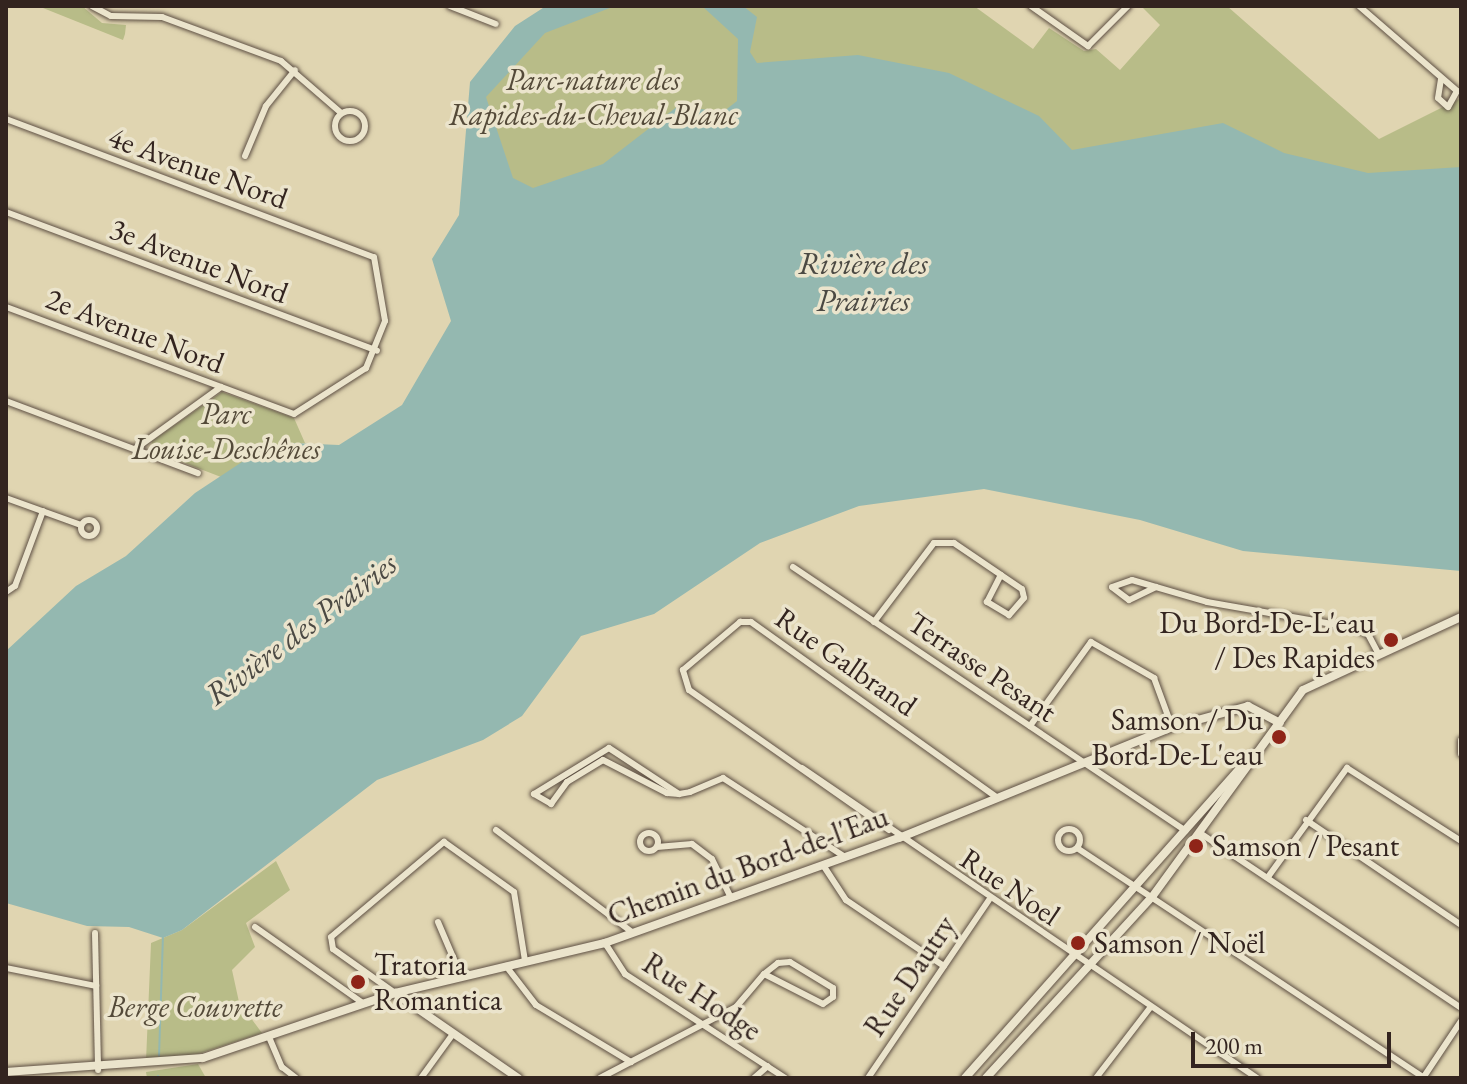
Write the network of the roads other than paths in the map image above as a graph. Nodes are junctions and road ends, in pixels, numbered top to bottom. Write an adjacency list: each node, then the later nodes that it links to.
1 (92, 6): 7 (street)
2 (1031, 6): 3 (street)
3 (1128, 6)
4 (1359, 6): 8 (street)
5 (454, 7): 6 (street)
6 (496, 24)
7 (295, 70): 9 (street); 11 (street)
8 (1441, 78): 8 (street)
9 (340, 112): 9 (street)
10 (6, 119): 14 (street, 4e Avenue Nord)
11 (245, 156)
12 (6, 212): 14 (street, 3e Avenue Nord)
13 (6, 307): 15 (street, 2e Avenue Nord)
14 (377, 351): 15 (street, 2e Avenue Nord)
15 (221, 387): 17 (street)
16 (6, 401): 17 (street)
17 (135, 449): 18 (street)
18 (198, 473)
19 (6, 498): 20 (street)
20 (43, 511): 21 (street); 25 (street)
21 (81, 525)
22 (793, 567): 27 (street, Terrasse Pesant)
23 (1001, 575): 23 (street); 27 (street)
24 (1156, 587): 24 (street); 28 (street)
25 (6, 592)
26 (1461, 617): 28 (street)
27 (874, 622): 31 (street, Terrasse Pesant)
28 (1378, 653): 30 (street)
29 (682, 683): 39 (street, Rue Galbrand); 44 (street, Rue Noel)
30 (1280, 723): 32 (street, Chemin du Bord-de-l'Eau); 42 (street); 43 (street)
31 (1030, 726): 32 (street); 37 (street, Terrasse Pesant)
32 (1172, 727): 37 (street, Chemin du Bord-de-l'Eau)
33 (1461, 740): 35 (street)
34 (602, 749): 36 (street); 36 (street); 38 (street)
35 (1461, 754)
36 (603, 760): 38 (street)
37 (1083, 762): 39 (street, Chemin du Bord-de-l'Eau); 42 (street, Terrasse Pesant)
38 (679, 794): 48 (street)
39 (995, 796): 44 (street, Chemin du Bord-de-l'Eau)
40 (1306, 820): 45 (street); 50 (street); 56 (street)
41 (496, 830): 59 (street)
42 (1186, 831): 51 (street)
43 (1200, 833): 50 (street); 52 (street)
44 (899, 838): 48 (street, Chemin du Bord-de-l'Eau); 54 (street, Rue Noel)
45 (1461, 841)
46 (657, 847): 53 (street)
47 (1077, 848): 51 (street)
48 (845, 857): 49 (street, Chemin du Bord-de-l'Eau)
49 (823, 864): 53 (street, Chemin du Bord-de-l'Eau); 64 (street)
50 (1268, 877): 73 (street)
51 (1140, 889): 52 (street); 61 (street)
52 (1152, 897): 66 (street); 93 (street)
53 (731, 898): 59 (street, Chemin du Bord-de-l'Eau)
54 (989, 900): 61 (street, Rue Noel); 64 (street, Rue Dautry)
55 (438, 922): 68 (street)
56 (1461, 925)
57 (255, 927): 71 (street)
58 (95, 933): 69 (street)
59 (633, 933): 60 (street, Chemin du Bord-de-l'Eau)
60 (605, 943): 62 (street, Chemin du Bord-de-l'Eau); 75 (street, Rue Hodge)
61 (1076, 959): 66 (street, Rue Noel); 89 (street)
62 (525, 961): 63 (street, Chemin du Bord-de-l'Eau); 70 (street)
63 (506, 966): 68 (street, Chemin du Bord-de-l'Eau); 78 (street)
64 (944, 966): 88 (street, Rue Dautry)
65 (6, 968): 69 (street)
66 (1090, 969): 72 (street, Rue Noel); 90 (street)
67 (764, 974): 67 (street); 75 (street)
68 (461, 976): 70 (street, Chemin du Bord-de-l'Eau)
69 (96, 986): 80 (street)
70 (395, 993): 71 (street, Chemin du Bord-de-l'Eau); 76 (street)
71 (364, 1004): 77 (street, Chemin du Bord-de-l'Eau)
72 (1150, 1008): 91 (street); 92 (street, Rue Noel)
73 (1461, 1008)
74 (1461, 1021): 93 (street)
75 (700, 1024): 78 (street); 79 (street, Rue Hodge)
76 (453, 1034): 83 (street); 84 (street)
77 (269, 1037): 80 (street, Chemin du Bord-de-l'Eau); 82 (street)
78 (631, 1062): 85 (street)
79 (768, 1066): 86 (street); 87 (street, Rue Hodge)
80 (98, 1070): 81 (street, Chemin du Bord-de-l'Eau)
81 (6, 1072)
82 (296, 1078)
83 (421, 1078)
84 (518, 1078)
85 (600, 1078)
86 (754, 1078)
87 (785, 1078)
88 (868, 1078)
89 (965, 1078)
90 (986, 1078)
91 (1096, 1078)
92 (1257, 1078)
93 (1424, 1078)

